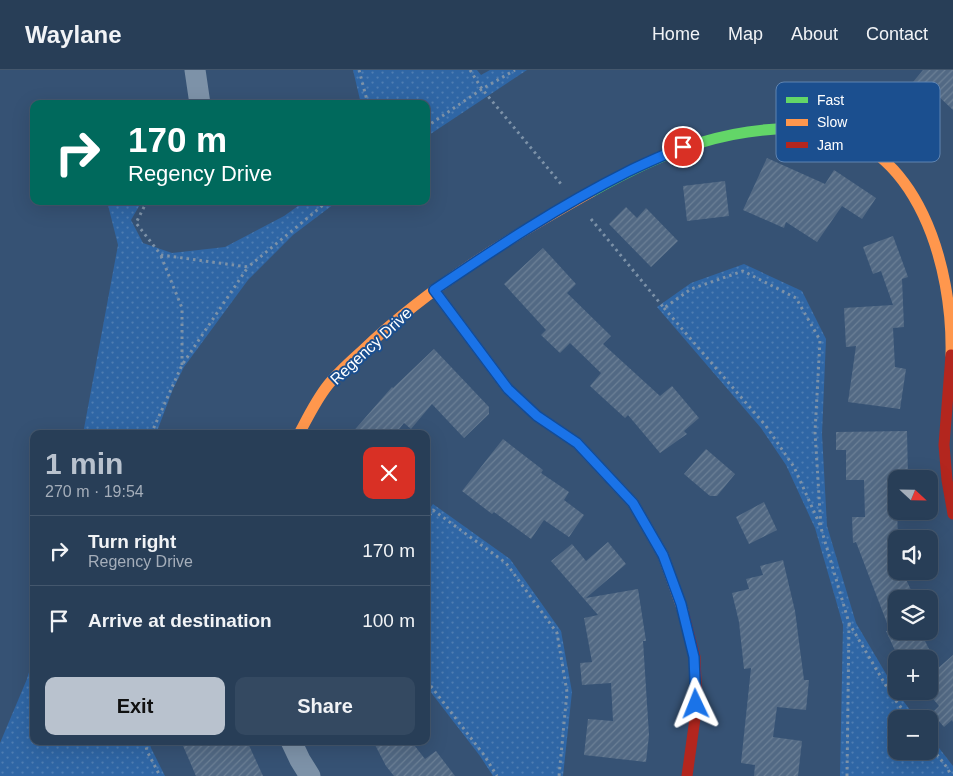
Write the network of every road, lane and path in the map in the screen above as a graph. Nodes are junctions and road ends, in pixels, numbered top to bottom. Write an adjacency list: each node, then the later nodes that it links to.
1 (195, 70): 6 (street)
2 (359, 70): 7 (path)
3 (470, 70): 5 (path)
4 (515, 70): 5 (path)
5 (482, 89): 8 (path); 11 (path)
6 (199, 100)
7 (367, 100)
8 (430, 124)
9 (776, 128): 17 (street, Regency Drive)
10 (885, 162): 22 (street, Regency Drive)
11 (564, 188)
12 (145, 205): 15 (path)
13 (323, 205): 16 (path)
14 (585, 213): 18 (path)
15 (161, 255): 16 (path); 19 (path)
16 (248, 267): 19 (path)
17 (434, 290): 21 (street, Regency Drive); 35 (street)
18 (664, 308): 24 (path); 24 (path)
19 (182, 365): 20 (path)
20 (153, 430)
21 (301, 430)
22 (953, 514)
23 (430, 515): 34 (path)
24 (821, 528): 25 (path)
25 (849, 623): 27 (path); 36 (path)
26 (430, 685): 33 (path)
27 (903, 710)
28 (146, 745): 31 (path)
29 (293, 745): 32 (street)
30 (938, 756): 37 (path)
31 (160, 776)
32 (310, 776)
33 (497, 776)
34 (559, 776)
35 (686, 776)
36 (847, 776)
37 (950, 776)

